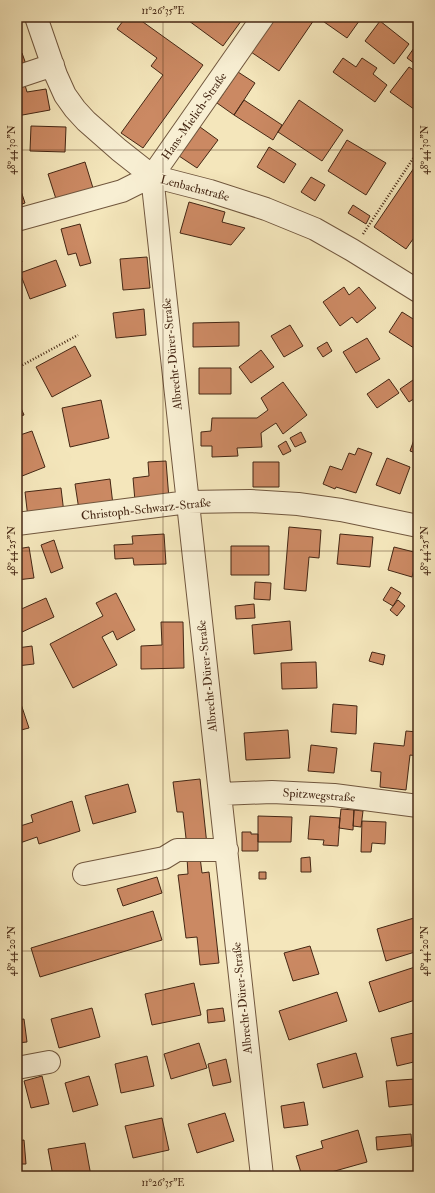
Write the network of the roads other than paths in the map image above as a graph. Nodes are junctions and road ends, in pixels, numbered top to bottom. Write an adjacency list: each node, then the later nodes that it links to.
1 (36, 17): 3 (street, Lenbachstraße)
2 (263, 17): 5 (street, Hans-Mielich-Straße)
3 (53, 65): 4 (street); 5 (street, Lenbachstraße)
4 (17, 77)
5 (152, 176): 6 (street, Hans-Mielich-Straße); 7 (street, Lenbachstraße); 8 (street, Albrecht-Dürer-Straße)
6 (17, 220)
7 (418, 291)
8 (188, 502): 9 (street, Christoph-Schwarz-Straße); 10 (street, Christoph-Schwarz-Straße); 11 (street, Albrecht-Dürer-Straße)
9 (17, 524)
10 (418, 526)
11 (220, 794): 12 (street, Spitzwegstraße); 13 (street, Albrecht-Dürer-Straße)
12 (418, 806)
13 (226, 850): 14 (street); 17 (street, Albrecht-Dürer-Straße)
14 (84, 874)
15 (49, 1062): 16 (street)
16 (17, 1068)
17 (262, 1176)

